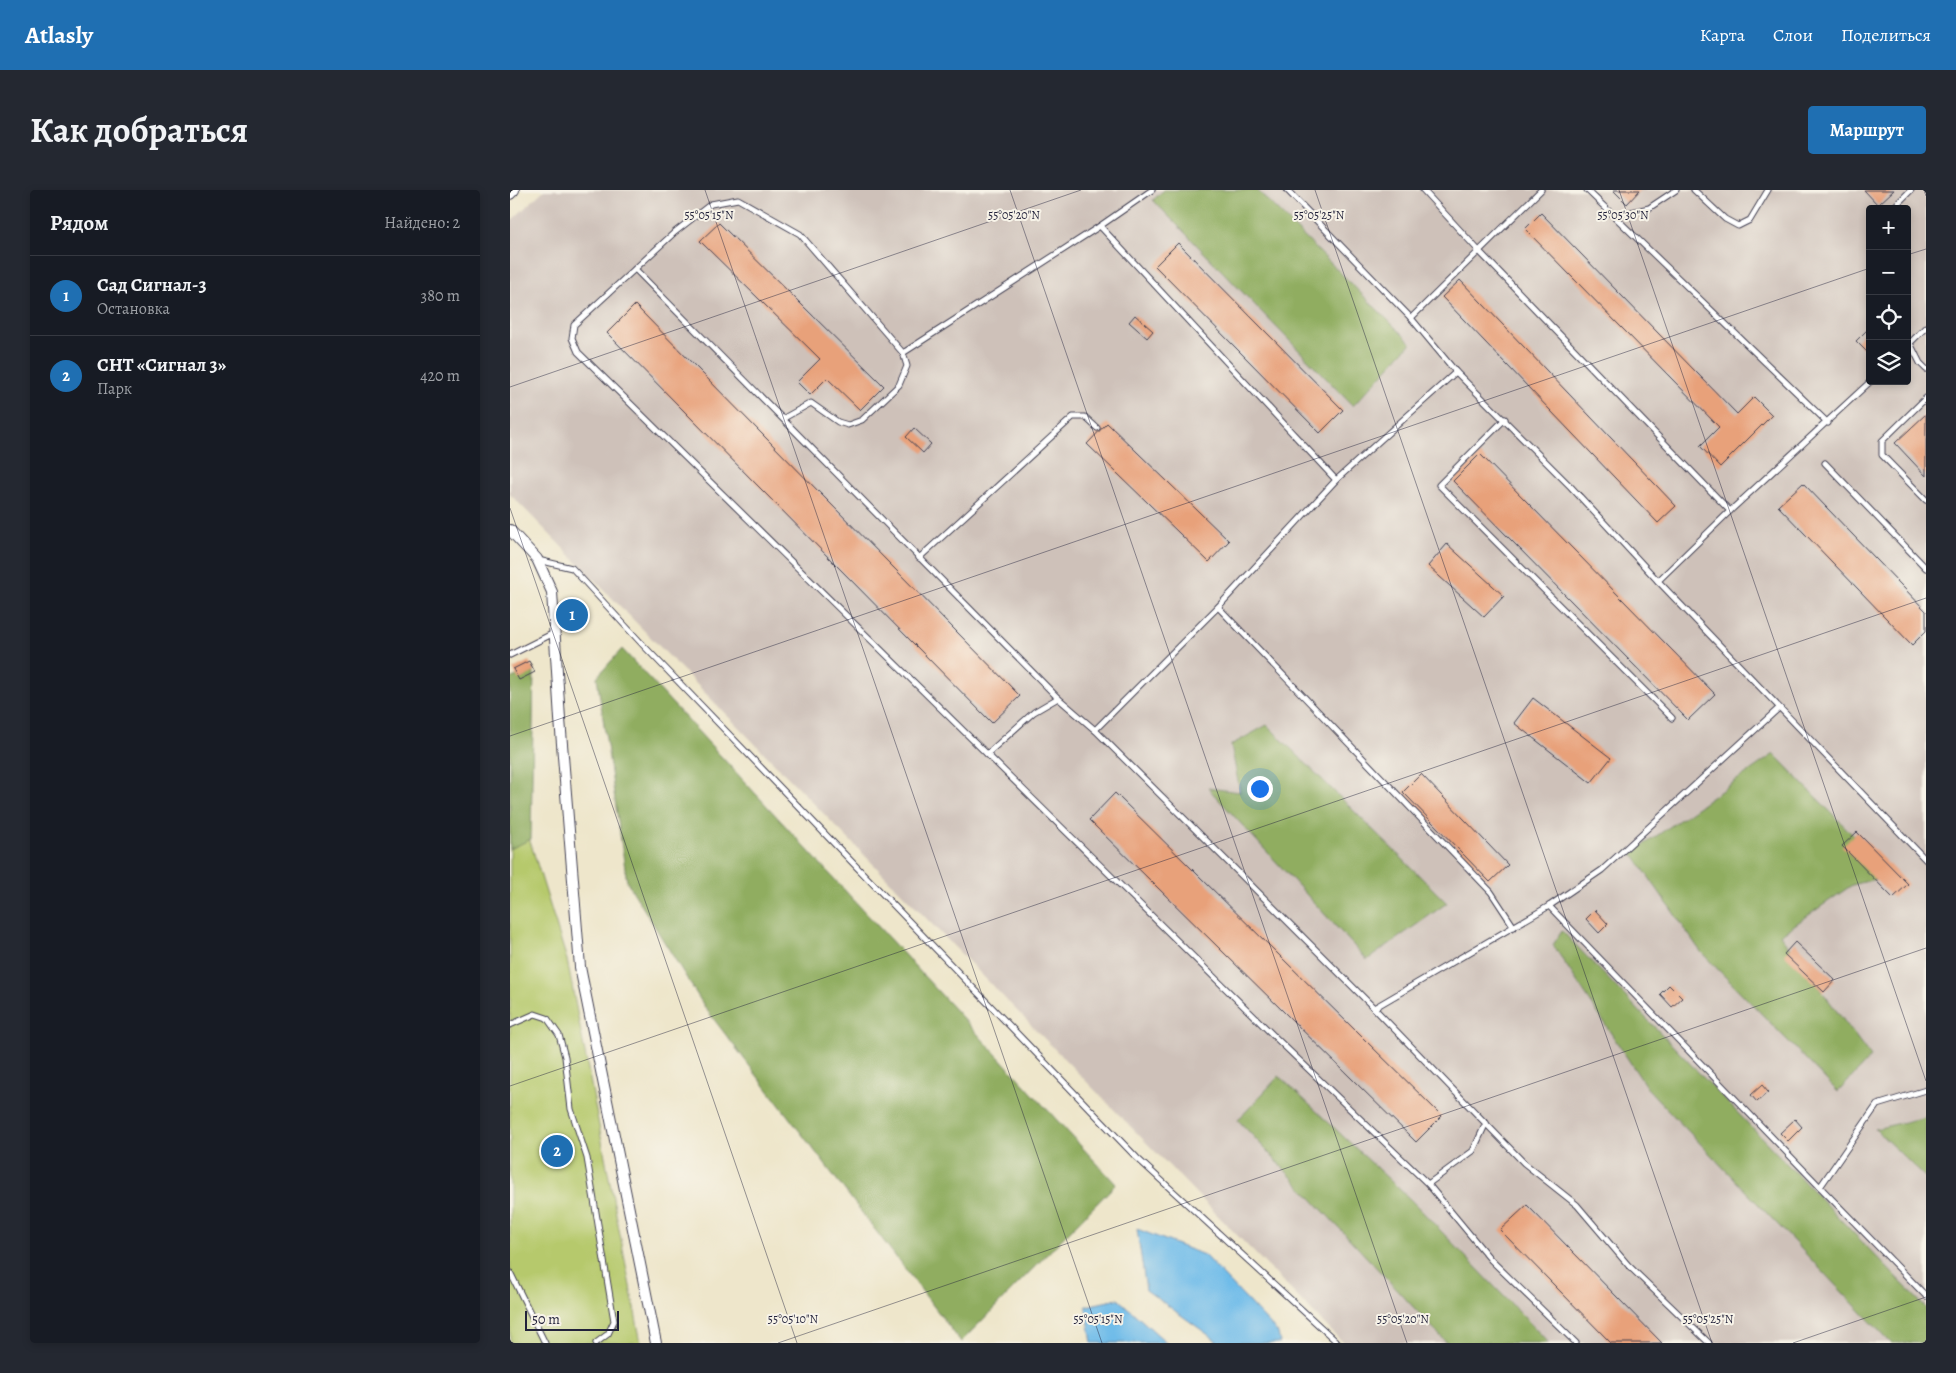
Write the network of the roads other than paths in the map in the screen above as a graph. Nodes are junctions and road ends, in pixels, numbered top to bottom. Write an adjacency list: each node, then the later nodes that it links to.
1 (514, 190): 11 (street)
2 (1152, 190): 14 (lane)
3 (1286, 190): 17 (lane)
4 (1423, 190): 15 (lane)
5 (1541, 190): 15 (lane)
6 (1587, 190): 13 (lane)
7 (1676, 190): 13 (lane)
8 (1694, 190): 9 (lane)
9 (1768, 190)
10 (1911, 190): 12 (lane)
11 (510, 194)
12 (1896, 205)
13 (1614, 216): 28 (lane)
14 (1100, 226): 21 (lane); 31 (lane)
15 (1479, 251): 17 (lane); 33 (lane)
16 (635, 269): 21 (lane); 26 (lane); 46 (lane)
17 (1411, 318): 23 (lane)
18 (1926, 327): 19 (lane)
19 (1911, 343)
20 (1911, 348): 22 (lane)
21 (903, 353): 26 (lane)
22 (1926, 369)
23 (1456, 372): 27 (lane); 31 (lane)
24 (1867, 385): 28 (lane)
25 (1926, 398): 32 (lane)
26 (784, 418): 35 (lane)
27 (1505, 419): 38 (lane); 44 (lane)
28 (1828, 423): 33 (lane)
29 (1097, 428): 35 (lane)
30 (1825, 462): 37 (lane)
31 (1336, 480): 39 (lane)
32 (1926, 500)
33 (1730, 511): 38 (lane)
34 (510, 530): 36 (street)
35 (919, 558): 42 (lane)
36 (538, 559): 40 (street); 62 (lane)
37 (1926, 568)
38 (1658, 581): 43 (lane)
39 (1218, 607): 45 (lane); 49 (lane)
40 (554, 633): 41 (lane); 61 (street)
41 (510, 655)
42 (1058, 698): 45 (lane); 46 (lane)
43 (1779, 708): 47 (lane); 48 (lane)
44 (1672, 718)
45 (1095, 730): 50 (lane)
46 (988, 754): 55 (lane)
47 (1926, 860)
48 (1548, 906): 49 (lane); 56 (lane)
49 (1514, 927): 50 (lane)
50 (1374, 1008): 54 (lane)
51 (510, 1018): 52 (lane)
52 (511, 1024): 60 (lane)
53 (1926, 1090): 56 (lane)
54 (1486, 1124): 55 (lane); 64 (lane)
55 (1428, 1184): 63 (lane)
56 (1820, 1187): 58 (lane)
57 (510, 1272): 59 (lane)
58 (1926, 1296)
59 (546, 1343)
60 (596, 1343)
61 (656, 1343)
62 (1338, 1343)
63 (1576, 1343)
64 (1708, 1343)

